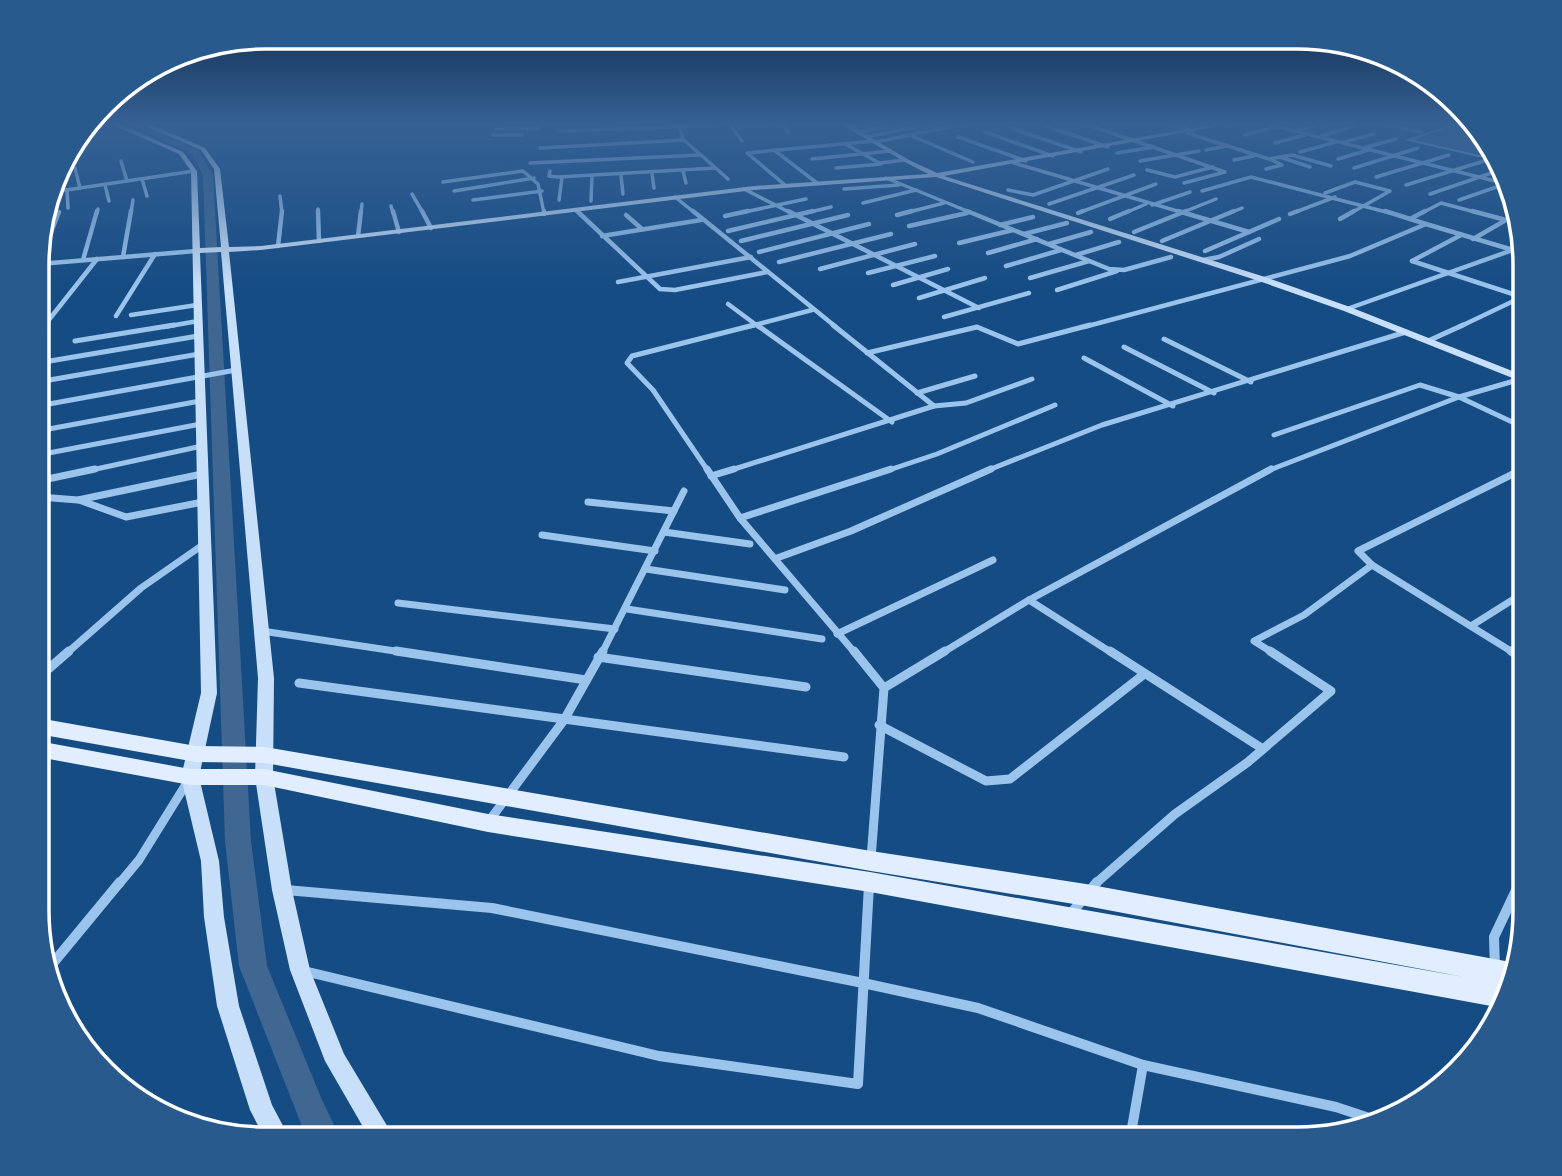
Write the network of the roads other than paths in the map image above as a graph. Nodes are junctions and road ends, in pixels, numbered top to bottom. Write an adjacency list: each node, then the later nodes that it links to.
1 (592, 176): 71 (street)
2 (77, 177): 42 (street)
3 (126, 177): 29 (street)
4 (158, 177): 27 (street)
5 (194, 177): 140 (street)
6 (217, 177): 138 (street)
7 (477, 177): 30 (street)
8 (531, 177): 25 (street)
9 (562, 177): 10 (street); 70 (street)
10 (566, 177)
11 (621, 177): 56 (street)
12 (652, 177): 43 (street)
13 (684, 177): 33 (street)
14 (725, 177): 28 (street)
15 (775, 177): 39 (street)
16 (809, 177): 34 (street)
17 (915, 177): 26 (street)
18 (939, 177): 148 (street)
19 (1056, 177): 31 (street)
20 (1086, 177): 31 (street)
21 (1129, 177): 45 (street)
22 (1209, 177): 35 (street)
23 (1433, 177): 40 (street)
24 (1479, 177): 32 (street); 58 (street)
25 (534, 178): 51 (street); 52 (street)
26 (886, 178): 34 (street); 37 (street)
27 (142, 179): 29 (street); 59 (street)
28 (728, 179)
29 (127, 181): 36 (street)
30 (443, 182)
31 (1072, 182): 45 (street); 49 (street)
32 (1497, 182)
33 (686, 183)
34 (817, 183): 39 (street)
35 (1184, 183)
36 (105, 184): 42 (street); 69 (street)
37 (903, 184): 44 (street); 48 (street)
38 (1156, 184): 61 (street)
39 (785, 185): 46 (street)
40 (1406, 185)
41 (1499, 187): 68 (street)
42 (80, 188): 47 (street)
43 (654, 188)
44 (844, 188)
45 (1096, 188): 61 (street); 75 (street)
46 (744, 189): 62 (street); 78 (street)
47 (67, 190): 50 (street); 82 (street)
48 (916, 190): 72 (street); 73 (street)
49 (1008, 190)
50 (62, 191)
51 (454, 191)
52 (542, 191): 67 (street); 92 (street)
53 (1202, 191): 57 (street)
54 (1190, 192): 79 (street)
55 (412, 194): 111 (street)
56 (623, 194)
57 (1324, 194): 63 (street); 80 (street)
58 (1430, 194)
59 (147, 195)
60 (280, 196): 137 (street)
61 (1122, 196): 76 (street); 89 (street)
62 (675, 197): 86 (street); 103 (street)
63 (1336, 197): 80 (street); 91 (street)
64 (806, 199): 78 (street)
65 (1216, 199): 90 (street)
66 (133, 200): 149 (street)
67 (474, 200)
68 (1459, 200)
69 (109, 201)
70 (559, 201)
71 (591, 201)
72 (863, 203)
73 (944, 203): 88 (street); 96 (street)
74 (362, 204): 124 (street)
75 (1049, 204)
76 (1147, 204): 79 (street); 99 (street)
77 (391, 205): 116 (street)
78 (774, 205): 94 (street); 97 (street)
79 (1152, 205): 90 (street)
80 (1365, 205): 101 (street); 102 (street)
81 (831, 207): 94 (street)
82 (68, 208)
83 (1242, 208): 104 (street)
84 (98, 209): 153 (street)
85 (318, 209): 129 (street)
86 (576, 210): 92 (street); 125 (street)
87 (59, 212): 112 (street)
88 (967, 213): 109 (street); 110 (street)
89 (1078, 213)
90 (1181, 213): 104 (street); 118 (street)
91 (1290, 214)
92 (544, 215): 111 (street)
93 (626, 215): 113 (street)
94 (795, 215): 106 (street); 115 (street)
95 (848, 215): 106 (street)
96 (897, 215)
97 (725, 216)
98 (1032, 217): 109 (street)
99 (1110, 219)
100 (1279, 219): 119 (street)
101 (1340, 219)
102 (1409, 219): 108 (street); 128 (street)
103 (701, 220): 113 (street); 150 (street)
104 (1209, 221): 119 (street); 131 (street)
105 (1067, 223): 122 (street)
106 (812, 224): 120 (street); 130 (street)
107 (869, 224): 120 (street)
108 (1426, 224): 123 (street); 169 (street)
109 (1000, 225): 114 (street)
110 (909, 226)
111 (430, 228): 116 (street)
112 (52, 229)
113 (642, 229): 125 (street)
114 (1013, 230): 122 (street); 133 (street)
115 (728, 231)
116 (399, 232): 124 (street)
117 (1091, 232): 136 (street)
118 (1134, 232)
119 (1249, 232): 148 (street)
120 (830, 234): 134 (street); 142 (street)
121 (891, 234): 134 (street)
122 (1024, 234): 126 (street)
123 (1462, 235): 128 (street); 164 (street)
124 (358, 236): 129 (street)
125 (602, 236): 165 (street)
126 (1037, 239): 136 (street); 143 (street)
127 (1259, 239): 148 (street)
128 (1473, 239): 141 (street)
129 (319, 241): 137 (street)
130 (741, 241)
131 (1162, 241)
132 (1119, 242): 147 (street)
133 (959, 243)
134 (852, 244): 145 (street); 156 (street)
135 (915, 244): 145 (street)
136 (1049, 244): 139 (street)
137 (278, 246): 138 (street)
138 (223, 250): 140 (street); 199 (street)
139 (1061, 250): 147 (street); 158 (street)
140 (196, 251): 144 (street); 179 (street)
141 (1513, 251): 164 (street)
142 (759, 252)
143 (988, 253)
144 (155, 254): 149 (street); 184 (street)
145 (874, 254): 157 (street); 159 (street)
146 (935, 256): 157 (street)
147 (1076, 256): 154 (street)
148 (1204, 256): 169 (street)
149 (122, 257): 152 (street)
150 (751, 257): 162 (street); 165 (street)
151 (1171, 257): 161 (street)
152 (97, 259): 153 (street); 186 (street)
153 (83, 260): 155 (street)
154 (1089, 261): 161 (street); 168 (street)
155 (49, 262)
156 (779, 262)
157 (898, 266): 163 (street); 166 (street)
158 (1006, 266)
159 (820, 269)
160 (948, 269): 166 (street)
161 (1118, 271): 173 (street)
162 (767, 272): 165 (street); 182 (street)
163 (868, 273)
164 (1453, 273): 175 (street); 181 (street)
165 (648, 277): 170 (street)
166 (921, 277): 171 (street); 172 (street)
167 (985, 278): 172 (street)
168 (1030, 278)
169 (1262, 279): 181 (street); 195 (street)
170 (618, 282)
171 (893, 285)
172 (947, 290): 176 (street); 180 (street)
173 (1058, 290)
174 (1029, 293): 180 (street)
175 (1513, 293)
176 (919, 298)
177 (1513, 302): 193 (street)
178 (727, 304): 188 (street)
179 (197, 305): 183 (street); 187 (street)
180 (979, 308): 185 (street)
181 (1347, 309): 189 (street)
182 (812, 310): 188 (street); 195 (street)
183 (131, 315)
184 (116, 316)
185 (944, 317)
186 (49, 320)
187 (198, 321): 190 (street); 192 (street)
188 (756, 324): 215 (street); 224 (street)
189 (1406, 332): 193 (street); 205 (street)
190 (198, 336): 196 (street); 198 (street)
191 (1164, 339): 205 (street)
192 (75, 341)
193 (1428, 341): 201 (street)
194 (1124, 347): 208 (street)
195 (867, 353): 207 (street)
196 (199, 354): 202 (street); 204 (street)
197 (1084, 358): 213 (street)
198 (49, 361)
199 (235, 370): 202 (street); 249 (street)
200 (975, 376): 207 (street)
201 (1513, 376)
202 (200, 377): 210 (street); 211 (street)
203 (1032, 379): 214 (street)
204 (49, 380)
205 (1252, 382): 208 (street)
206 (1513, 383): 209 (street)
207 (917, 393): 214 (street)
208 (1215, 393): 213 (street)
209 (1459, 397): 216 (street); 219 (street); 243 (street)
210 (200, 401): 217 (street); 218 (street)
211 (49, 404)
212 (1055, 405): 232 (street)
213 (1172, 406): 238 (street)
214 (934, 407): 215 (street)
215 (892, 422): 224 (street)
216 (1513, 422)
217 (201, 424): 220 (street); 221 (street)
218 (49, 429)
219 (1274, 435)
220 (202, 446): 222 (street); 225 (street)
221 (49, 453)
222 (202, 474): 228 (street); 229 (street)
223 (1513, 474): 240 (street)
224 (711, 476): 232 (street)
225 (49, 479)
226 (684, 491): 231 (street)
227 (49, 498): 228 (street)
228 (78, 500): 229 (street)
229 (203, 502): 235 (street)
230 (588, 502): 231 (street)
231 (674, 511): 233 (street)
232 (740, 518): 238 (street)
233 (664, 532): 236 (street); 237 (street)
234 (542, 535): 237 (street)
235 (205, 544): 254 (street); 265 (street)
236 (750, 544)
237 (655, 551): 241 (street)
238 (777, 558): 250 (street)
239 (993, 560): 250 (street)
240 (1373, 565): 247 (street); 263 (street)
241 (646, 569): 242 (street); 246 (street)
242 (786, 590)
243 (1029, 600): 255 (street); 259 (street)
244 (1513, 600): 247 (street)
245 (398, 603): 248 (street)
246 (626, 610): 248 (street); 251 (street)
247 (1471, 626): 252 (street)
248 (615, 629): 253 (street)
249 (261, 631): 256 (street); 267 (street)
250 (837, 634): 259 (street)
251 (822, 639)
252 (1513, 652)
253 (598, 657): 256 (street); 258 (street)
254 (49, 668)
255 (1143, 675): 261 (street); 263 (street)
256 (586, 680): 260 (street)
257 (299, 683): 260 (street)
258 (806, 687)
259 (884, 688): 261 (street)
260 (564, 720): 266 (street); 269 (street)
261 (879, 725): 271 (street)
262 (49, 728): 265 (main road)
263 (1263, 749): 273 (street)
264 (49, 751): 268 (main road)
265 (195, 754): 267 (main road); 268 (street)
266 (844, 757)
267 (265, 766): 268 (main road); 269 (main road); 270 (main road); 272 (street)
268 (201, 777): 276 (street); 284 (street)
269 (508, 796): 270 (street); 271 (main road)
270 (488, 823): 271 (main road)
271 (870, 871): 273 (main road); 275 (main road); 279 (street)
272 (282, 890): 277 (street); 279 (street)
273 (1086, 895): 275 (street); 280 (main road)
274 (1513, 897): 278 (street)
275 (1068, 916): 281 (main road)
276 (55, 960)
277 (300, 970): 279 (street); 285 (street)
278 (1502, 979)
279 (863, 983): 282 (street)
280 (1501, 983)
281 (1500, 984)
282 (1143, 1065): 283 (street); 286 (street)
283 (1364, 1116)
284 (271, 1127)
285 (376, 1127)
286 (1132, 1127)

